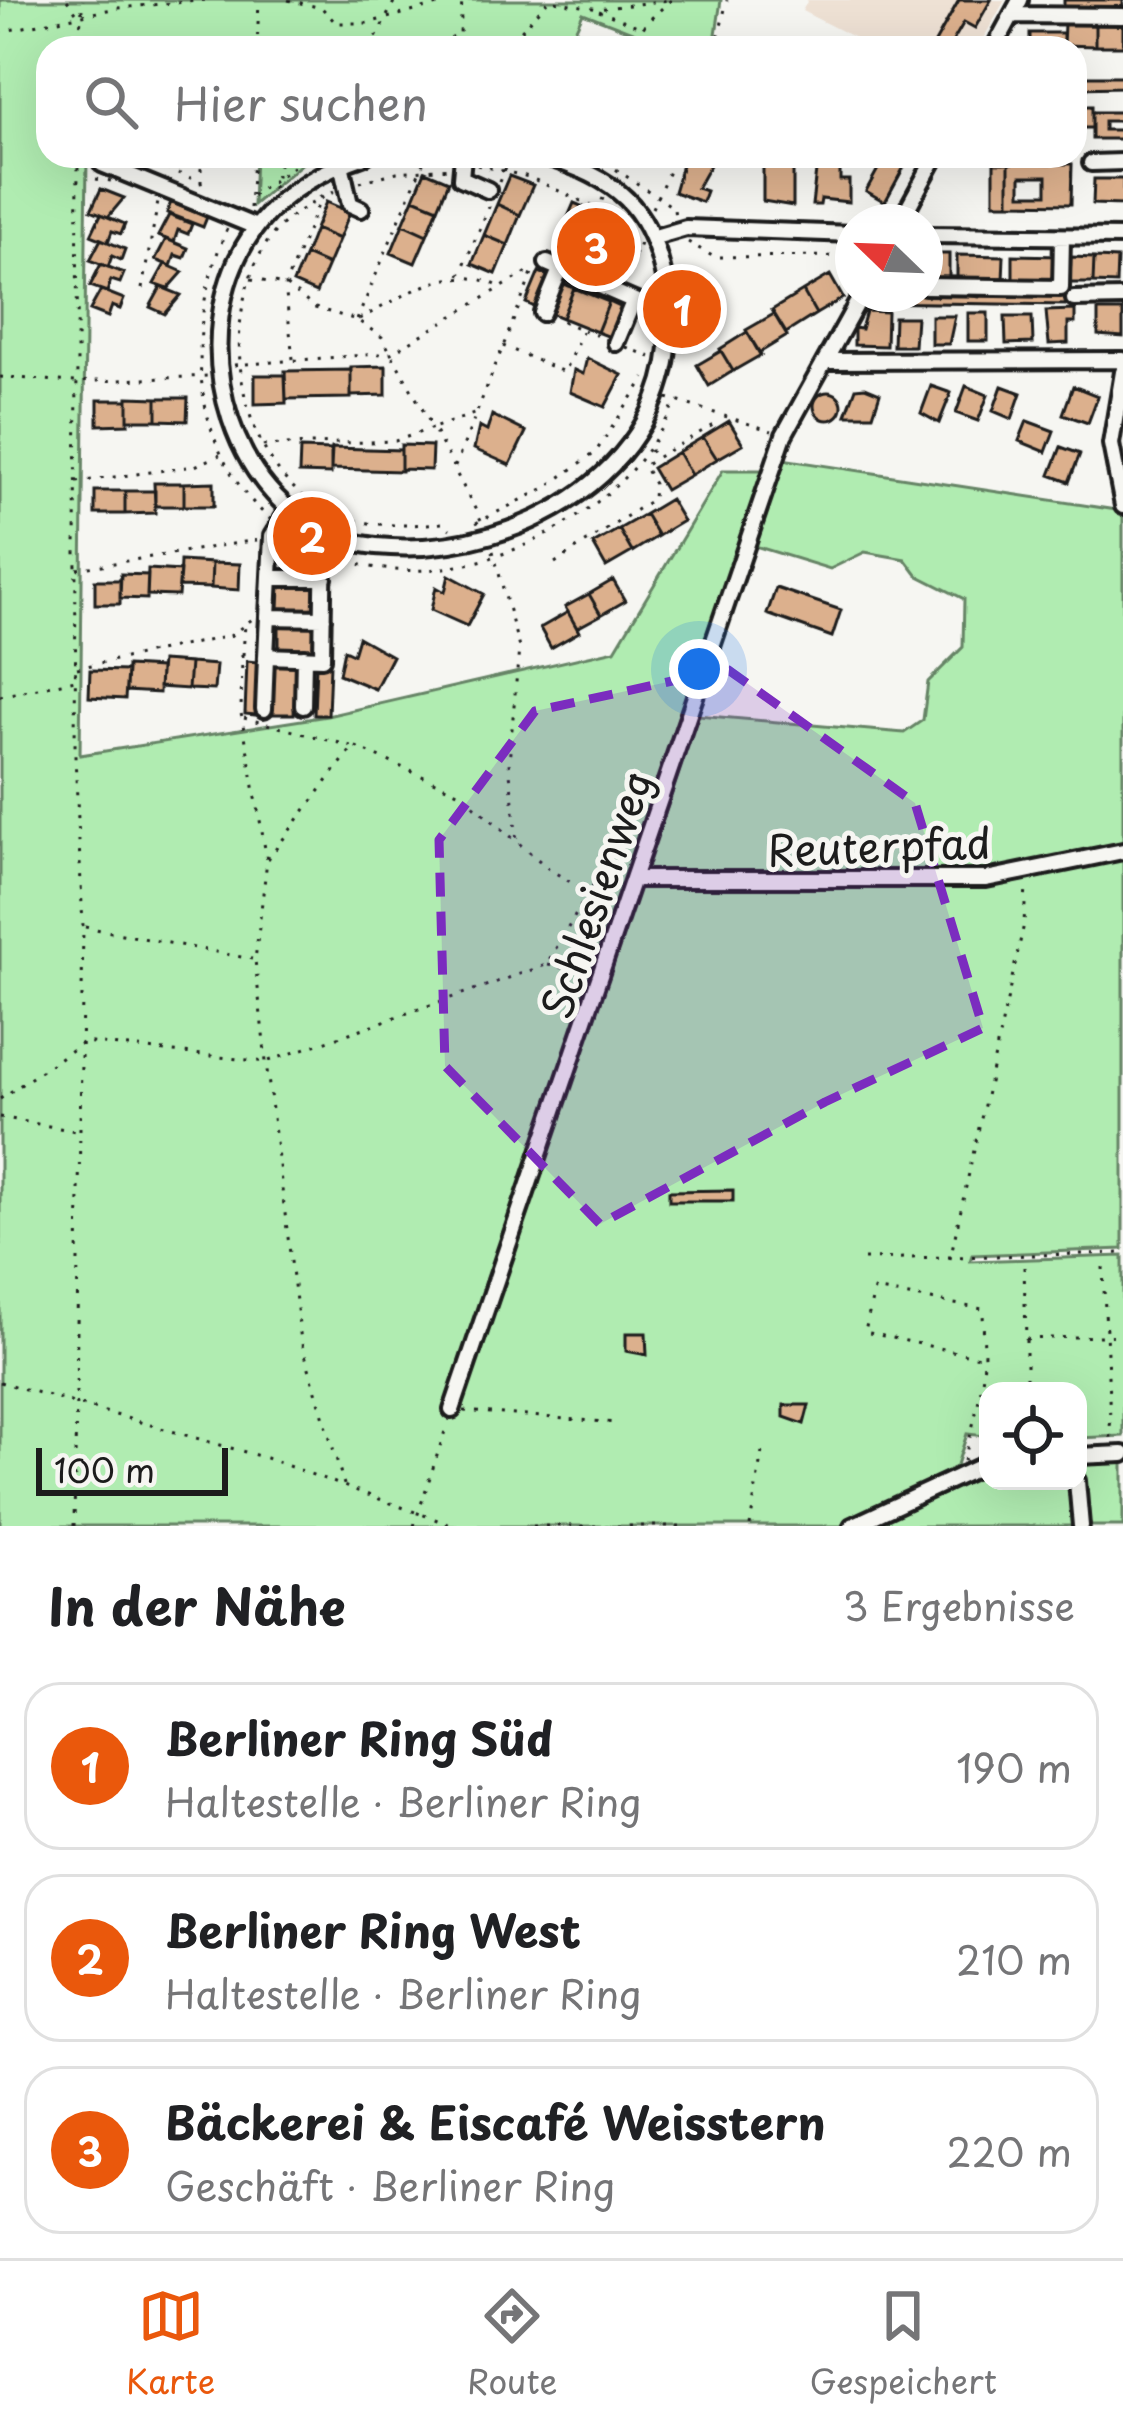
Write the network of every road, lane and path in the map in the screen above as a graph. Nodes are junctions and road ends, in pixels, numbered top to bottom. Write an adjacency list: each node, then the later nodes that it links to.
1 (68, 0): 15 (path)
2 (83, 0): 15 (path)
3 (208, 0): 15 (path)
4 (259, 0): 20 (path)
5 (288, 0): 16 (path)
6 (395, 0): 16 (path)
7 (460, 0): 16 (path); 22 (path)
8 (549, 0): 12 (path); 23 (path)
9 (670, 0): 12 (path); 17 (path)
10 (727, 0): 25 (path)
11 (1020, 0): 13 (street)
12 (592, 8): 17 (path)
13 (1012, 15): 14 (street); 26 (street)
14 (1123, 16)
15 (80, 17): 18 (path); 19 (path)
16 (384, 18): 21 (path)
17 (643, 28): 24 (path)
18 (0, 32)
19 (79, 36)
20 (258, 36)
21 (380, 36)
22 (457, 36)
23 (516, 36)
24 (638, 36)
25 (719, 36)
26 (1001, 36)
27 (1123, 162): 28 (street)
28 (1091, 163)
29 (78, 168): 100 (path)
30 (113, 168): 59 (street)
31 (164, 168): 32 (path)
32 (201, 168)
33 (252, 168): 51 (path)
34 (278, 168): 45 (path)
35 (290, 168): 45 (path)
36 (333, 168): 46 (street)
37 (342, 168): 56 (street)
38 (421, 168): 85 (path)
39 (462, 168): 48 (street)
40 (505, 168): 72 (path)
41 (568, 168): 47 (street)
42 (613, 168): 53 (path)
43 (671, 168): 53 (path)
44 (929, 168): 54 (street)
45 (275, 178): 51 (path); 55 (path)
46 (310, 180): 52 (path); 55 (street)
47 (608, 186): 60 (street); 63 (path)
48 (488, 190)
49 (330, 194): 52 (path)
50 (159, 195): 77 (path)
51 (251, 197): 59 (path)
52 (322, 199): 73 (path); 74 (path)
53 (658, 199): 57 (path); 60 (path)
54 (910, 204)
55 (274, 207): 59 (street)
56 (361, 208)
57 (674, 208): 58 (path); 66 (path)
58 (686, 212)
59 (253, 220): 95 (street)
60 (647, 221): 66 (street); 68 (path); 69 (path); 84 (street)
61 (231, 222): 99 (path)
62 (835, 234): 66 (street)
63 (587, 235): 68 (path); 71 (path)
64 (943, 235): 65 (street)
65 (1062, 236): 67 (street); 75 (street)
66 (678, 237): 70 (path)
67 (1123, 237)
68 (602, 241): 69 (path)
69 (636, 254): 79 (path)
70 (835, 256)
71 (547, 268): 76 (path); 79 (street); 81 (path); 83 (street)
72 (460, 275): 76 (path); 85 (path)
73 (251, 279): 74 (path); 93 (path)
74 (285, 285): 85 (path); 92 (path)
75 (943, 286)
76 (501, 288): 89 (path)
77 (142, 289)
78 (1123, 298): 80 (street)
79 (626, 299): 84 (street); 87 (street)
80 (1074, 299)
81 (519, 303): 83 (path); 88 (path)
82 (852, 312): 91 (street, Schlesienweg)
83 (542, 313): 86 (path)
84 (669, 316): 94 (street)
85 (357, 320): 89 (path)
86 (583, 330): 87 (path); 88 (path)
87 (616, 343): 94 (path)
88 (501, 345): 102 (path)
89 (391, 353): 92 (path); 105 (path)
90 (1123, 360): 91 (street)
91 (825, 362): 107 (street, Schlesienweg)
92 (293, 363): 93 (path)
93 (242, 364): 95 (path); 108 (path)
94 (669, 364): 101 (street)
95 (222, 365): 114 (street)
96 (1123, 372): 104 (street)
97 (651, 374): 117 (path)
98 (0, 377): 100 (path)
99 (202, 377): 100 (path); 109 (path)
100 (75, 382): 112 (path)
101 (660, 394): 106 (street); 107 (path)
102 (474, 414): 105 (path); 111 (path)
103 (713, 425): 110 (path)
104 (1117, 427): 113 (street)
105 (434, 428): 108 (path); 111 (path)
106 (640, 433): 110 (path); 117 (street)
107 (784, 435): 147 (street, Schlesienweg)
108 (259, 446): 118 (path)
109 (220, 455): 112 (path); 115 (path)
110 (656, 458): 124 (path)
111 (454, 469): 117 (path)
112 (75, 482): 125 (path)
113 (1123, 506)
114 (289, 509): 115 (street); 119 (street)
115 (279, 526): 122 (path); 126 (street)
116 (467, 526): 117 (path)
117 (485, 529): 119 (street)
118 (452, 531)
119 (324, 532): 122 (street)
120 (262, 538): 125 (path)
121 (521, 545): 123 (path)
122 (324, 551): 123 (path); 127 (street)
123 (494, 554): 143 (path)
124 (555, 563)
125 (75, 569): 135 (path)
126 (270, 578): 127 (street); 128 (street)
127 (324, 578): 129 (street)
128 (268, 617): 129 (street); 130 (path); 132 (street)
129 (323, 618): 133 (street)
130 (245, 621): 134 (path); 135 (path)
131 (242, 655): 134 (path)
132 (266, 656): 133 (street); 139 (street)
133 (304, 658): 138 (street)
134 (242, 663): 140 (path)
135 (75, 669): 136 (path)
136 (75, 680): 137 (path); 149 (path)
137 (0, 696)
138 (303, 706)
139 (264, 709)
140 (242, 717): 141 (path); 145 (path)
141 (354, 746): 143 (path); 145 (path)
142 (656, 783): 148 (path)
143 (517, 841): 148 (path)
144 (1123, 851): 146 (street, Reuterpfad)
145 (267, 860): 150 (path)
146 (1022, 872): 147 (street, Reuterpfad); 159 (path)
147 (636, 879): 148 (path); 152 (street, Schlesienweg)
148 (585, 891): 151 (path)
149 (83, 927): 150 (path); 153 (path)
150 (255, 960): 154 (path)
151 (546, 965): 152 (path); 154 (path)
152 (602, 976): 170 (street, Schlesienweg)
153 (83, 1042): 154 (path); 155 (path); 157 (path)
154 (266, 1061): 177 (path)
155 (0, 1099)
156 (0, 1117): 157 (path)
157 (82, 1132): 169 (path)
158 (1123, 1253): 159 (path)
159 (950, 1258): 160 (path)
160 (864, 1259)
161 (1024, 1267): 165 (path)
162 (1103, 1267): 164 (path)
163 (1123, 1335): 164 (path)
164 (1106, 1336): 165 (path); 173 (path)
165 (1026, 1339): 168 (path)
166 (984, 1358): 166 (path); 176 (path)
167 (0, 1382): 169 (path)
168 (1026, 1382)
169 (78, 1405): 177 (path); 180 (path)
170 (452, 1410): 171 (path); 179 (path)
171 (618, 1424)
172 (764, 1444): 185 (path)
173 (1117, 1454): 174 (street)
174 (1087, 1456)
175 (979, 1466): 176 (street)
176 (962, 1472): 186 (street)
177 (345, 1488): 179 (path)
178 (1078, 1490): 187 (street)
179 (417, 1517): 181 (path); 182 (path)
180 (74, 1526)
181 (414, 1526)
182 (454, 1526)
183 (533, 1526): 184 (path)
184 (688, 1526)
185 (750, 1526)
186 (852, 1526)
187 (1081, 1526)

